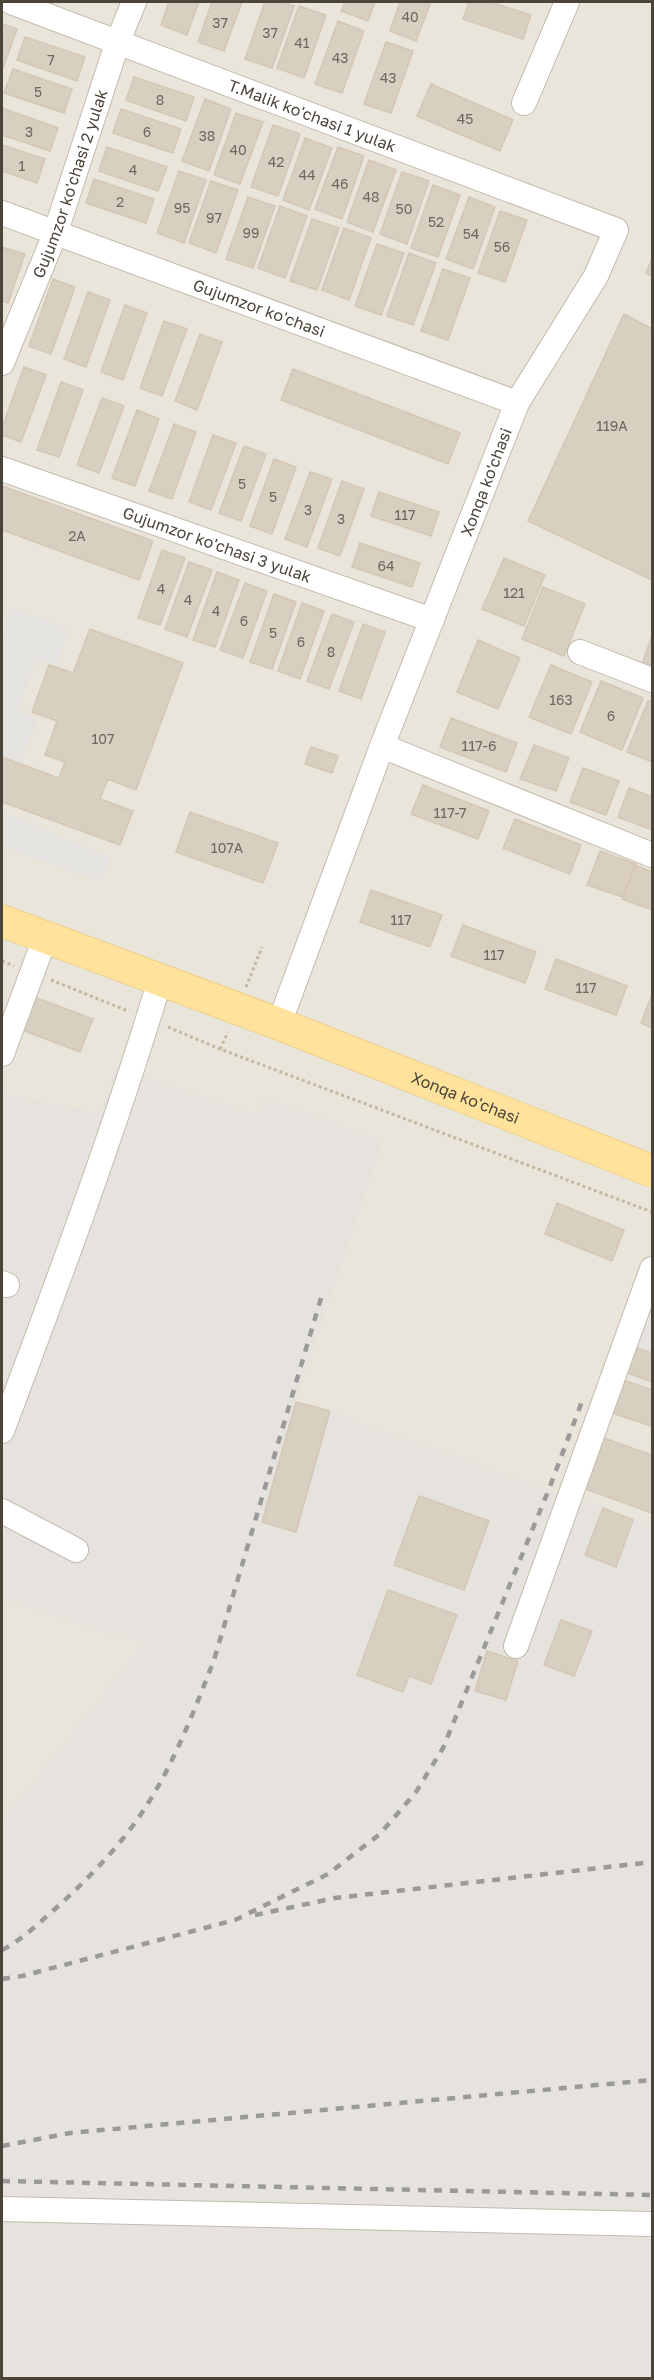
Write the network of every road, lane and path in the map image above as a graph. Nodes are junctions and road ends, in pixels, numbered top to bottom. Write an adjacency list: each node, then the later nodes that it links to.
1 (10, 2): 4 (street, T.Malik ko'chasi 1 yulak)
2 (134, 2): 4 (street, Gujumzor ko'chasi 2 yulak)
3 (567, 2): 5 (street)
4 (118, 41): 7 (street, T.Malik ko'chasi 1 yulak); 8 (street, Gujumzor ko'chasi 2 yulak)
5 (524, 102)
6 (2, 213): 8 (street, Gujumzor ko'chasi)
7 (616, 230): 10 (street, Xonqa ko'chasi)
8 (55, 234): 9 (street, Gujumzor ko'chasi 2 yulak); 10 (street, Gujumzor ko'chasi)
9 (2, 363)
10 (517, 403): 12 (street, Xonqa ko'chasi)
11 (2, 469): 12 (street, Gujumzor ko'chasi 3 yulak)
12 (432, 620): 15 (street, Xonqa ko'chasi)
13 (580, 652): 14 (street)
14 (652, 680)
15 (382, 746): 16 (street); 23 (street, Xonqa ko'chasi)
16 (652, 855)
17 (2, 921): 18 (main road, Xonqa ko'chasi)
18 (45, 938): 20 (street); 21 (main road, Xonqa ko'chasi)
19 (2, 961): 20 (path)
20 (32, 972): 22 (path); 24 (street)
21 (160, 980): 22 (street); 23 (main road, Xonqa ko'chasi)
22 (148, 1019): 26 (path); 28 (street)
23 (279, 1024): 25 (main road, Xonqa ko'chasi)
24 (2, 1054)
25 (652, 1171)
26 (652, 1212)
27 (652, 1269): 31 (street)
28 (2, 1431)
29 (2, 1511): 30 (street)
30 (76, 1550)
31 (516, 1646)
32 (2, 2209): 33 (street)
33 (652, 2224)

